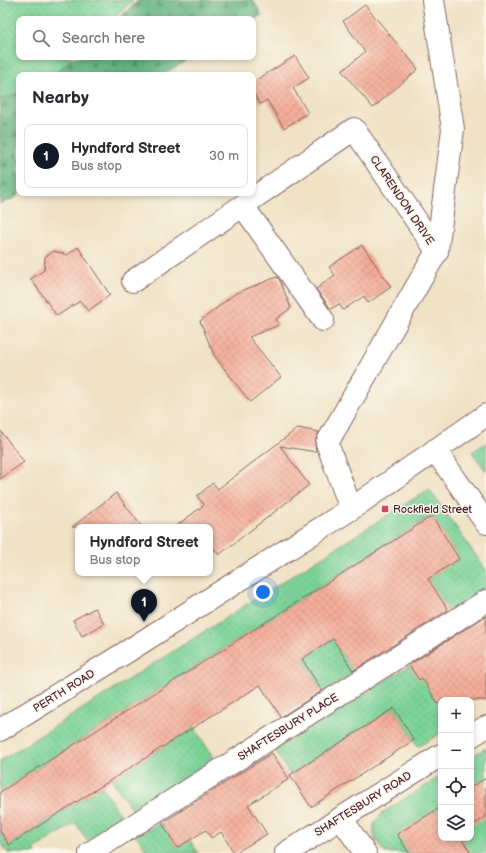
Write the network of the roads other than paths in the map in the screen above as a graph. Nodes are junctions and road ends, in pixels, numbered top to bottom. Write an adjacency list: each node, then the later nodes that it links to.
1 (433, 0): 3 (street)
2 (243, 206): 3 (street, CLARENDON DRIVE); 4 (street, CLARENDON DRIVE); 5 (street)
3 (437, 251): 8 (street, CLARENDON DRIVE)
4 (133, 281)
5 (323, 320)
6 (486, 415): 7 (street, PERTH ROAD)
7 (435, 450): 8 (street, PERTH ROAD); 9 (street)
8 (351, 509): 12 (street, PERTH ROAD)
9 (486, 523)
10 (486, 601): 16 (street, SHAFTESBURY PLACE)
11 (486, 727): 13 (street)
12 (0, 730)
13 (474, 734)
14 (438, 757): 15 (street, SHAFTESBURY ROAD)
15 (341, 818): 17 (street, SHAFTESBURY ROAD); 18 (street)
16 (90, 853)
17 (286, 853)
18 (365, 853)

